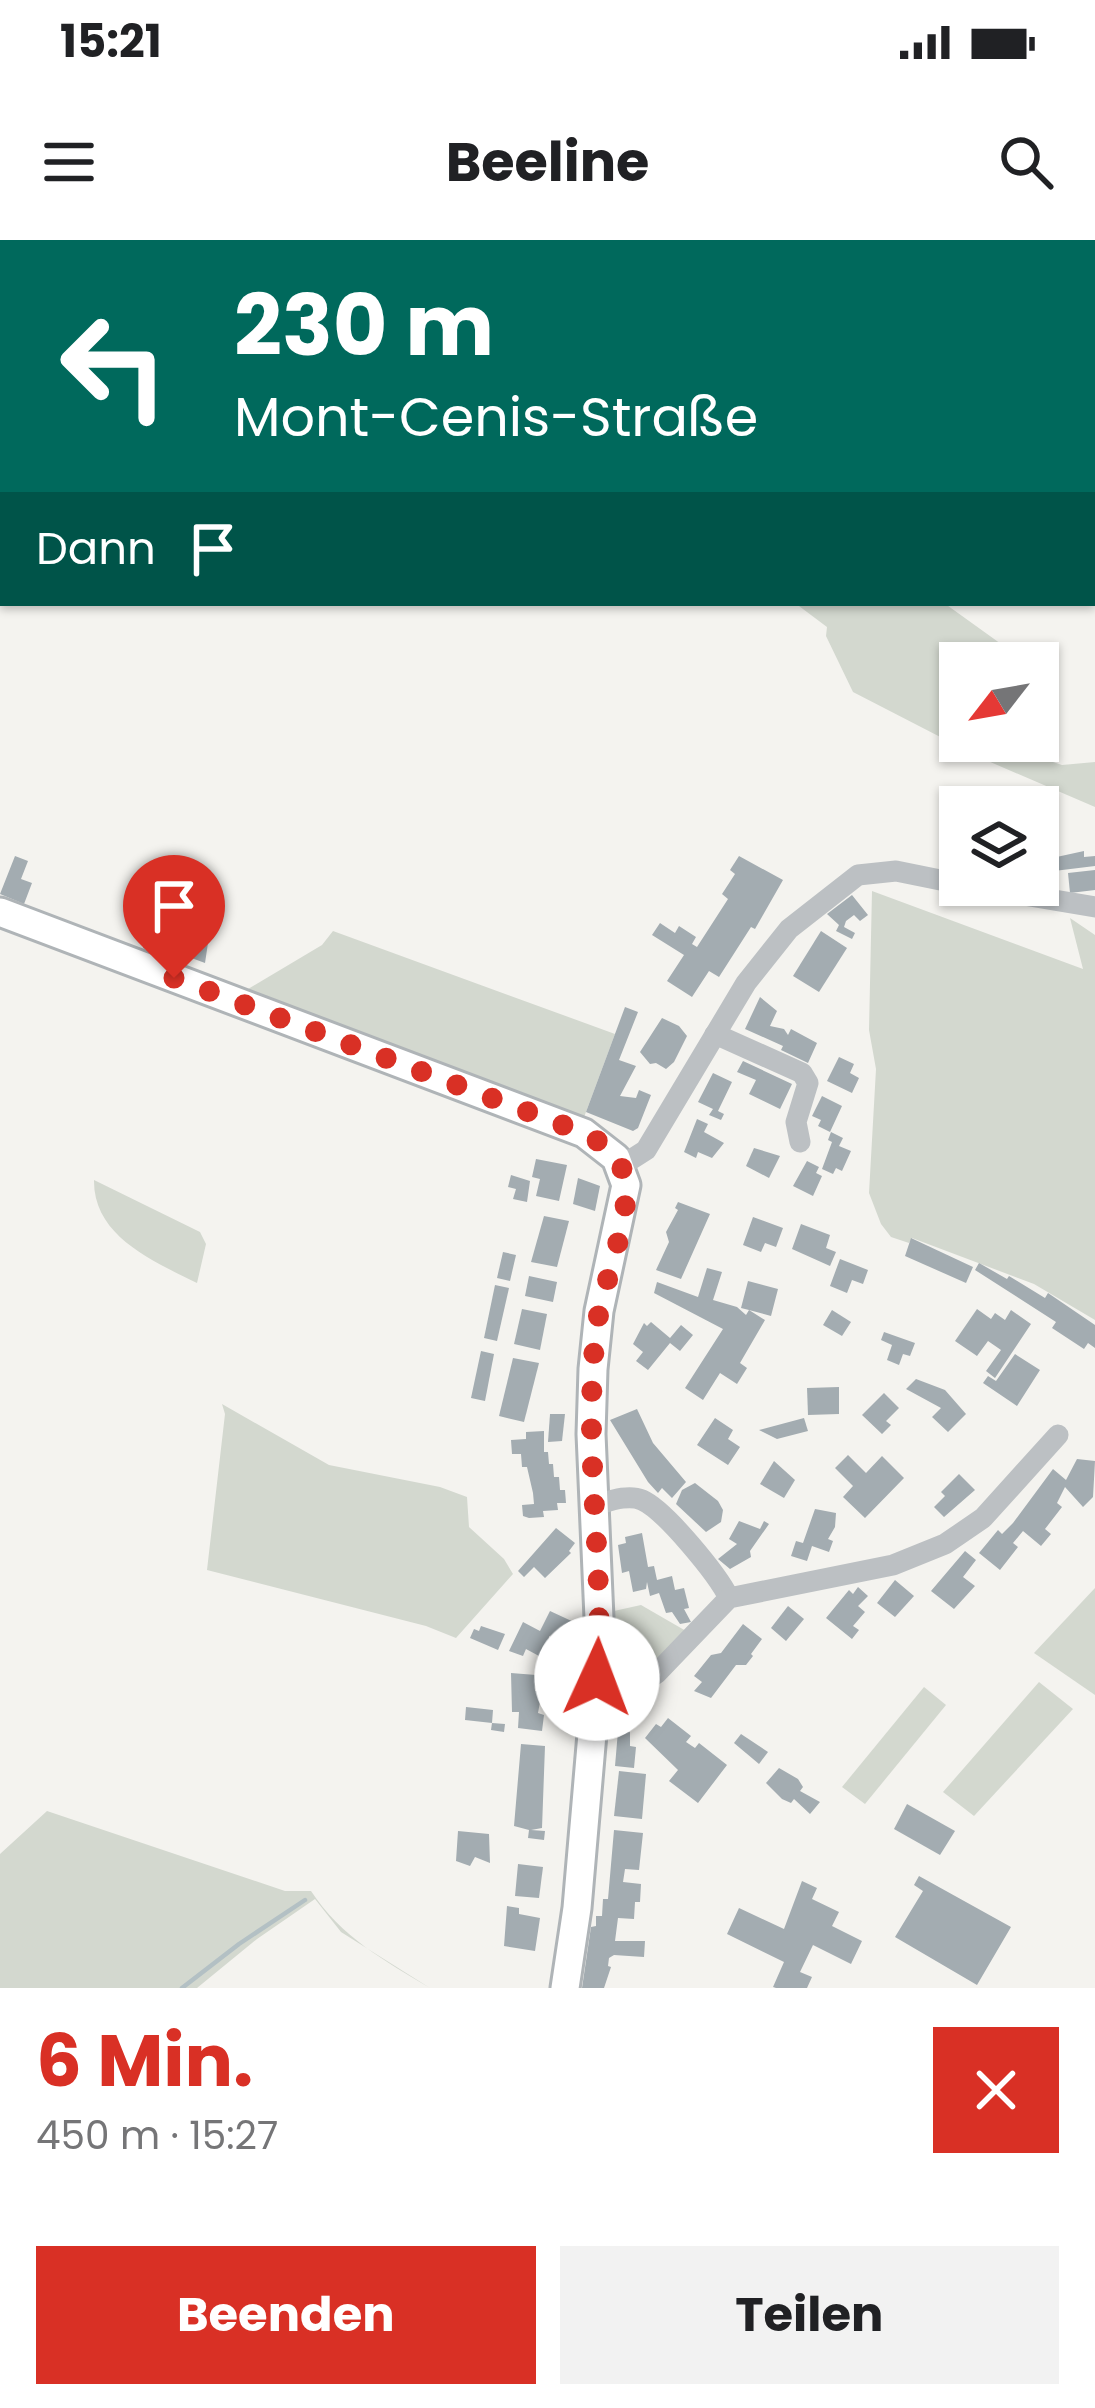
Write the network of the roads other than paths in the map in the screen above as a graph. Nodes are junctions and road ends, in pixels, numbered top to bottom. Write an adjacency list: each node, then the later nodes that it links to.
1 (939, 880): 5 (street)
2 (1059, 901): 3 (street)
3 (1095, 907)
4 (0, 912): 7 (main road)
5 (715, 1034): 6 (street); 7 (street)
6 (800, 1142)
7 (621, 1166): 9 (main road)
8 (1058, 1435): 10 (street)
9 (596, 1505): 10 (street); 11 (main road)
10 (729, 1598): 11 (street)
11 (594, 1716): 12 (main road)
12 (565, 1988)

